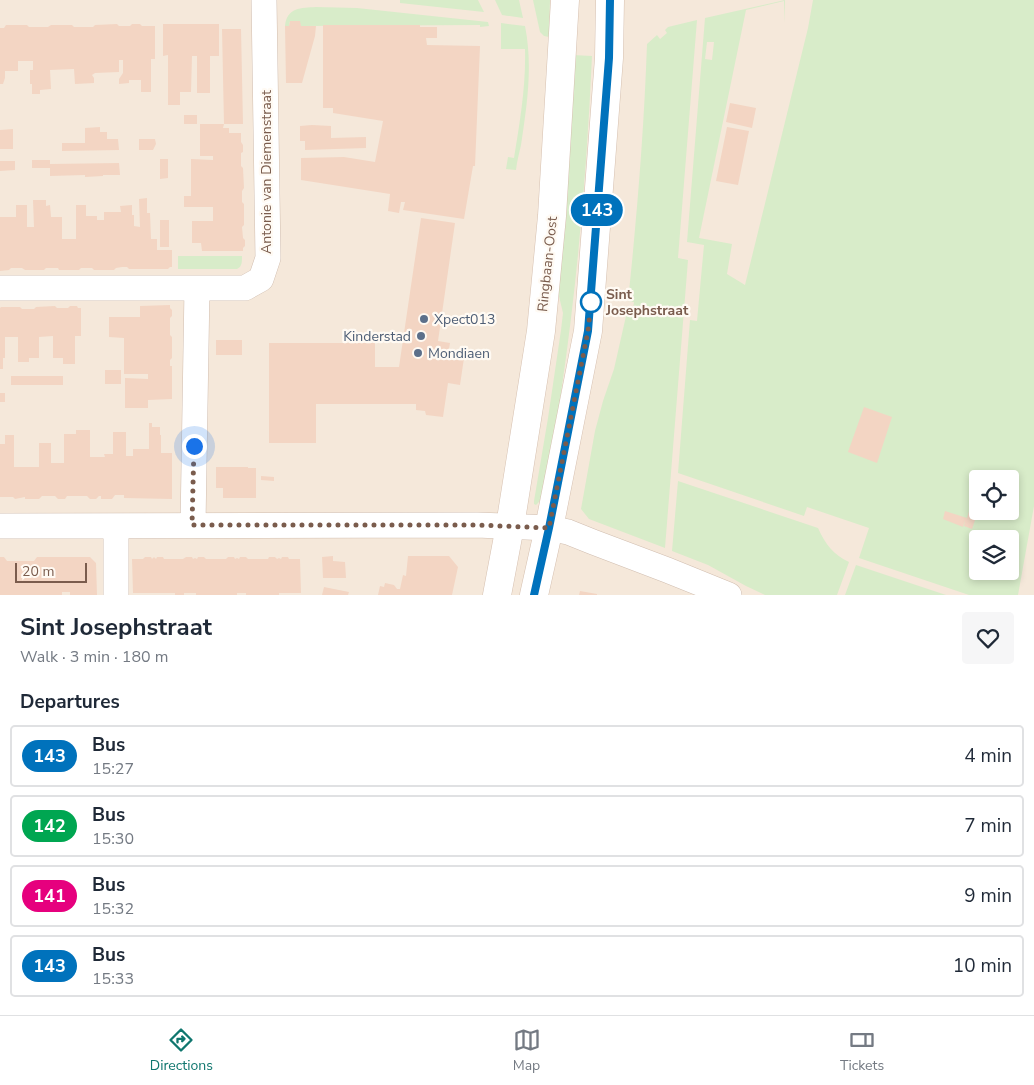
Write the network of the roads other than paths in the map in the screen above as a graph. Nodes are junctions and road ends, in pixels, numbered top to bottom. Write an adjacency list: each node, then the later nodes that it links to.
1 (264, 0): 5 (street, Antonie van Diemenstraat)
2 (565, 0): 9 (main road, Ringbaan-Oost)
3 (610, 0): 10 (main road)
4 (0, 288): 5 (street, Antonie van Diemenstraat)
5 (197, 288): 6 (street)
6 (192, 525): 8 (street); 9 (street)
7 (0, 526): 8 (street)
8 (116, 526): 11 (street)
9 (510, 526): 10 (street); 12 (main road, Ringbaan-Oost)
10 (549, 528): 13 (main road); 14 (street)
11 (116, 595)
12 (497, 595)
13 (534, 595)
14 (729, 595)

